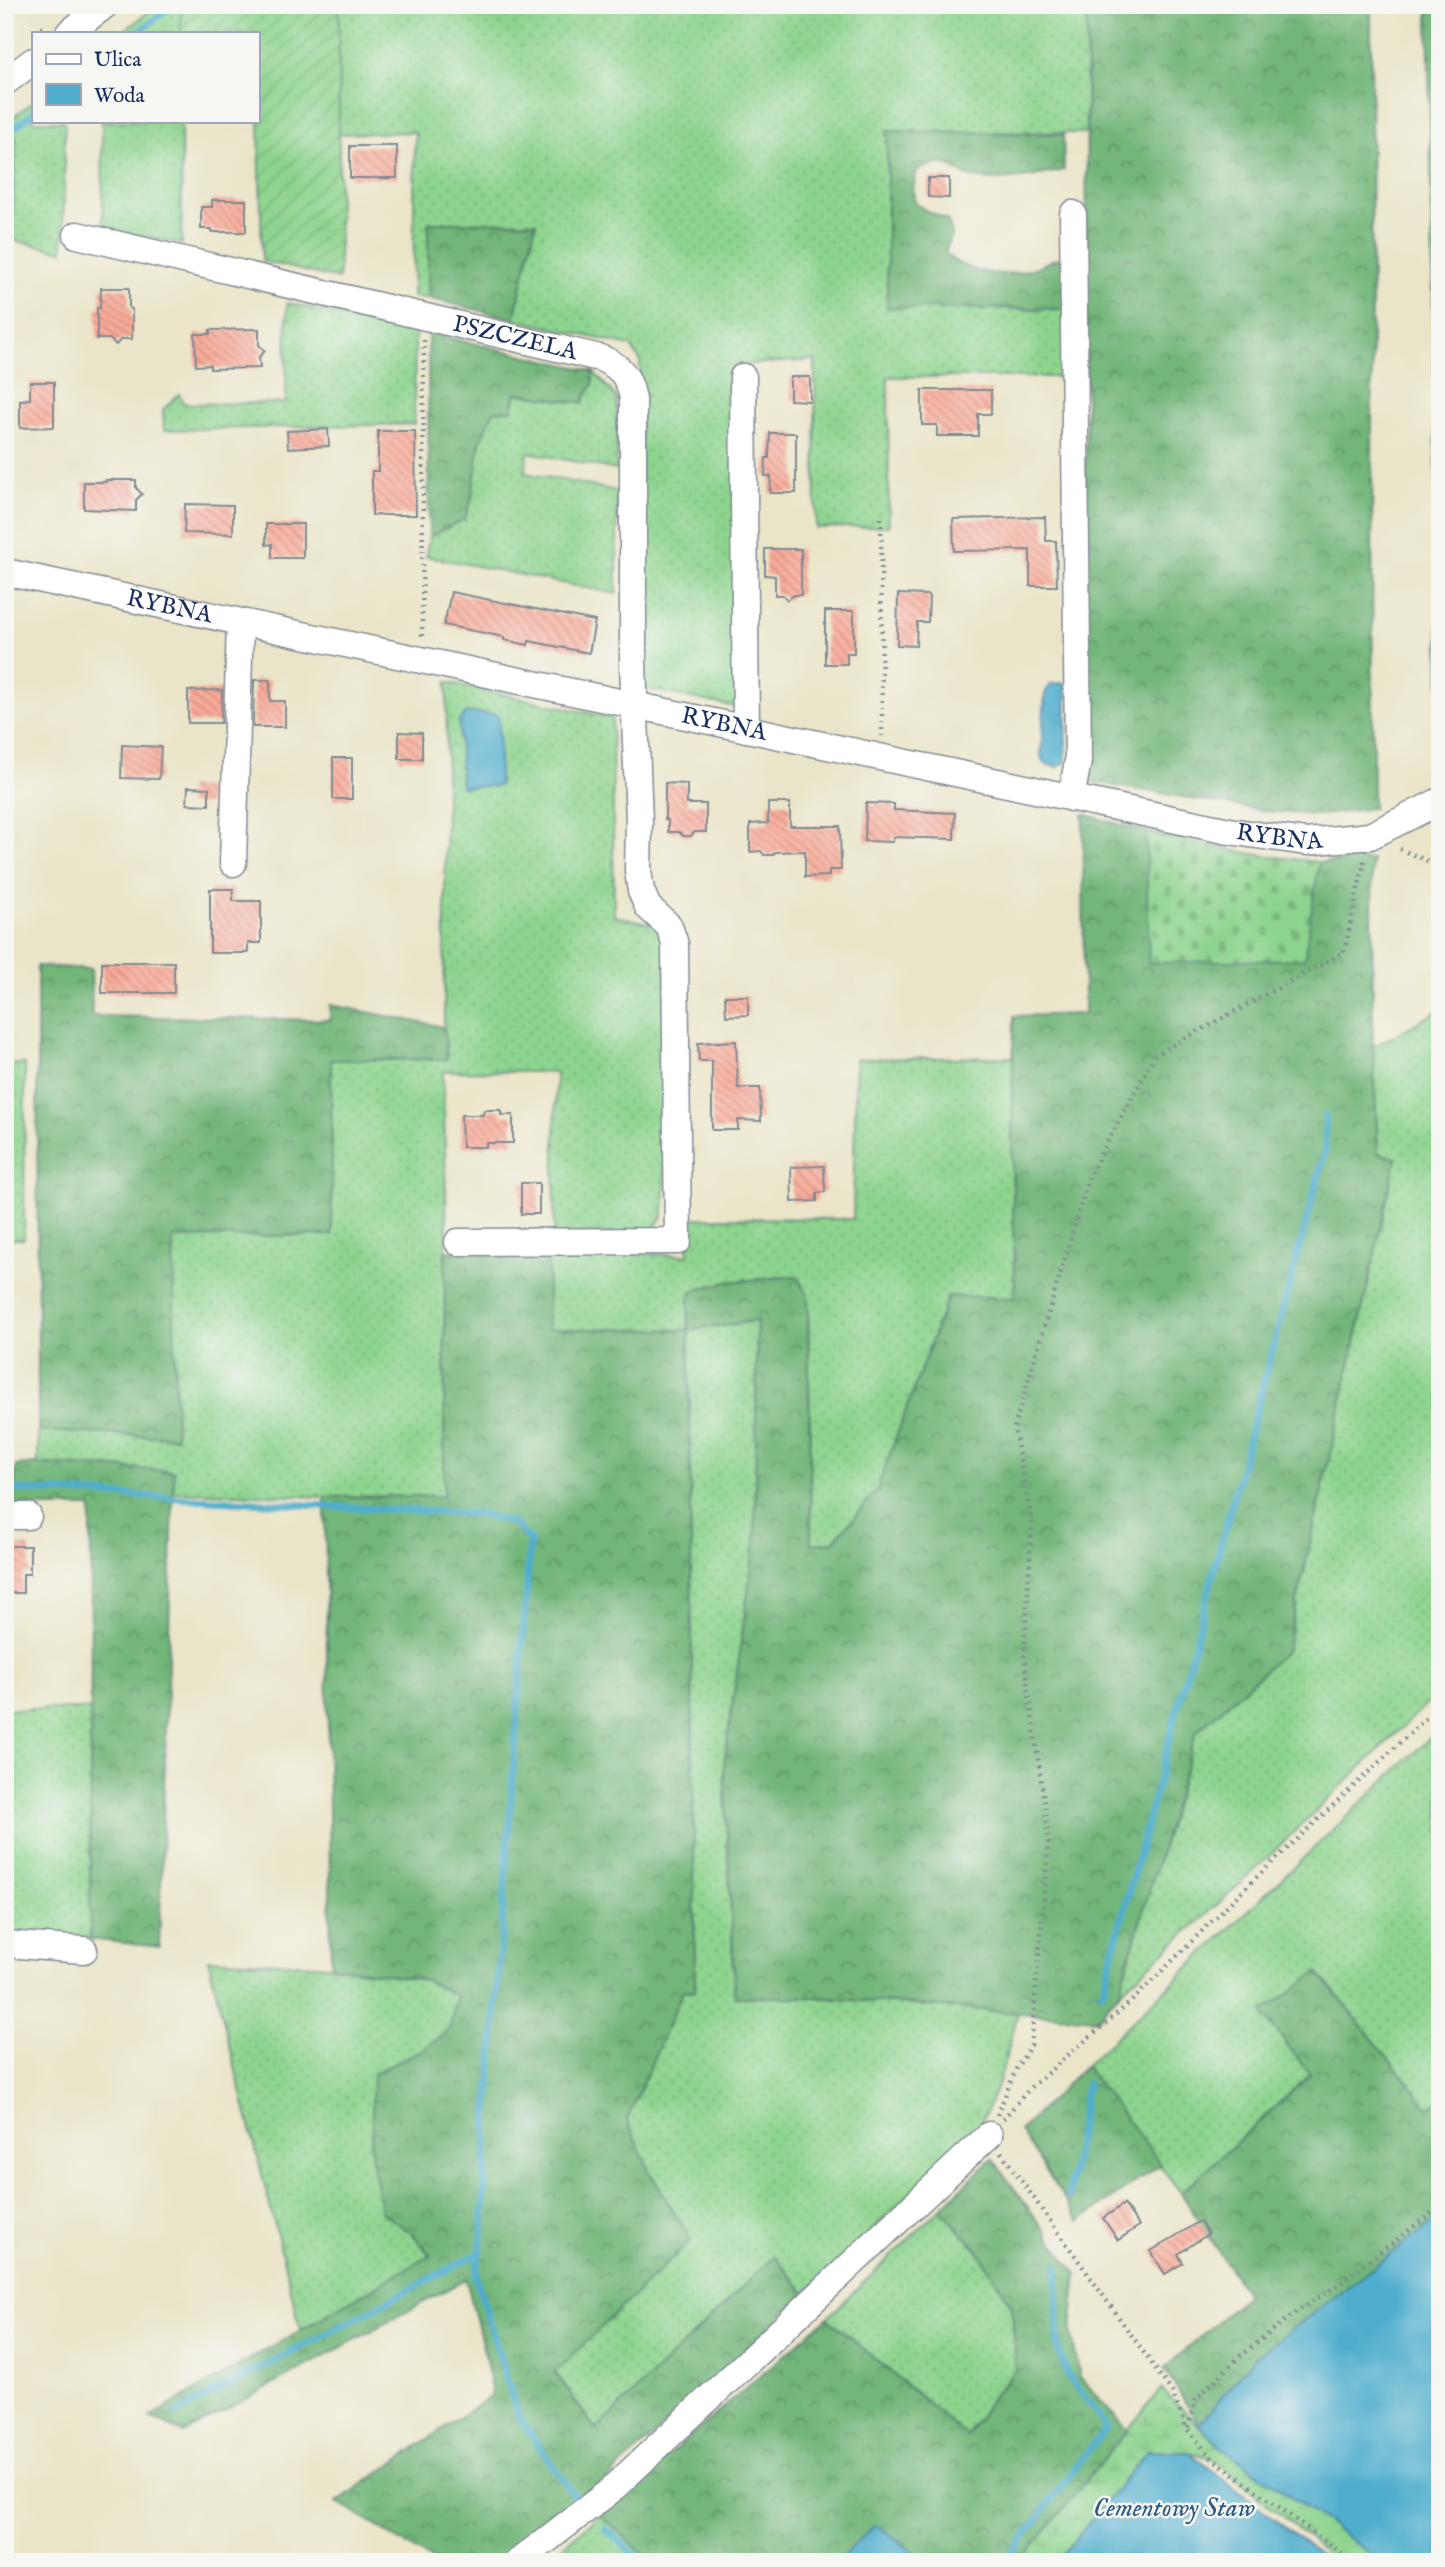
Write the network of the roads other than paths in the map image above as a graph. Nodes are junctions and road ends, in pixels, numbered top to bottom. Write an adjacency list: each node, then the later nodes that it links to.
1 (105, 5): 2 (street)
2 (70, 32)
3 (32, 62): 4 (street)
4 (5, 82)
5 (1073, 214): 12 (street)
6 (77, 235): 10 (street, PSZCZELA)
7 (743, 377): 11 (street)
8 (5, 572): 9 (street, RYBNA)
9 (240, 622): 10 (street, RYBNA); 14 (street)
10 (634, 706): 11 (street, RYBNA); 15 (street, PSZCZELA)
11 (746, 729): 12 (street, RYBNA)
12 (1071, 798): 13 (street, RYBNA)
13 (1440, 801)
14 (233, 863)
15 (458, 1242)
16 (5, 1944): 17 (street)
17 (84, 1951)
18 (989, 2135): 19 (street)
19 (518, 2562)

